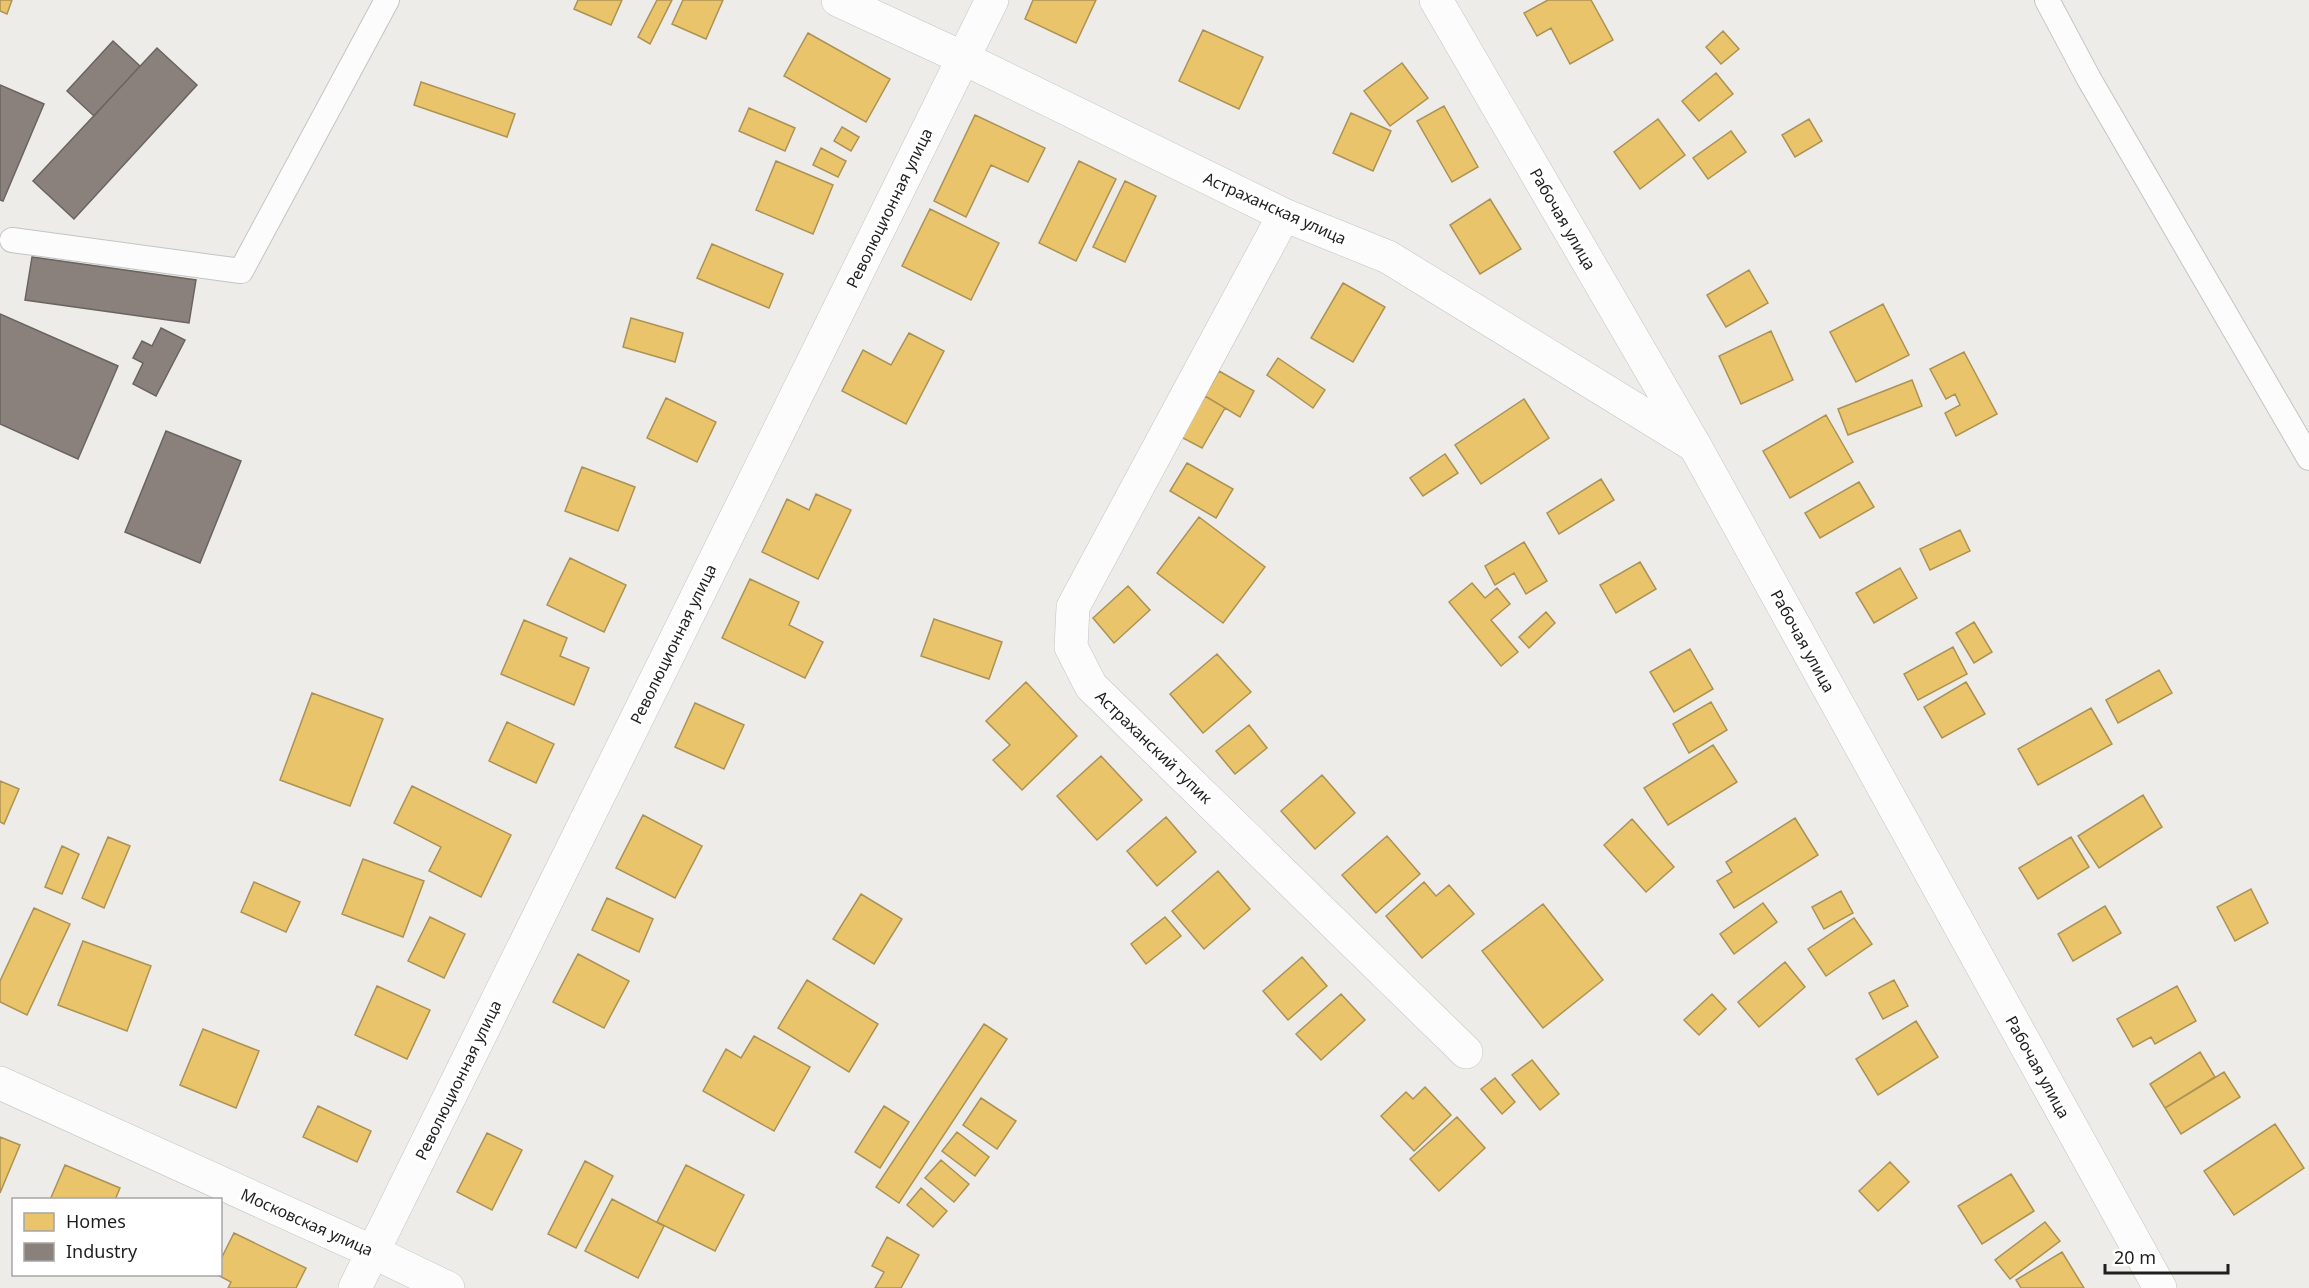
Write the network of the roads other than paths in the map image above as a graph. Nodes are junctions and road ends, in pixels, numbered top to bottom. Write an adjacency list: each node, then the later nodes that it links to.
1 (387, 0): 8 (lane)
2 (838, 0): 6 (street, Астраханская улица)
3 (992, 0): 6 (street, Революционная улица)
4 (1436, 0): 9 (street, Рабочая улица)
5 (2047, 0): 10 (lane)
6 (963, 58): 7 (street, Астраханская улица); 13 (street, Революционная улица)
7 (1284, 215): 9 (street, Астраханская улица); 11 (street, Астраханский тупик)
8 (12, 240)
9 (1695, 446): 16 (street, Рабочая улица)
10 (2309, 458)
11 (1466, 1052)
12 (0, 1083): 13 (street, Московская улица)
13 (373, 1251): 14 (street, Революционная улица); 15 (street, Московская улица)
14 (355, 1288)
15 (448, 1288)
16 (2160, 1288)

